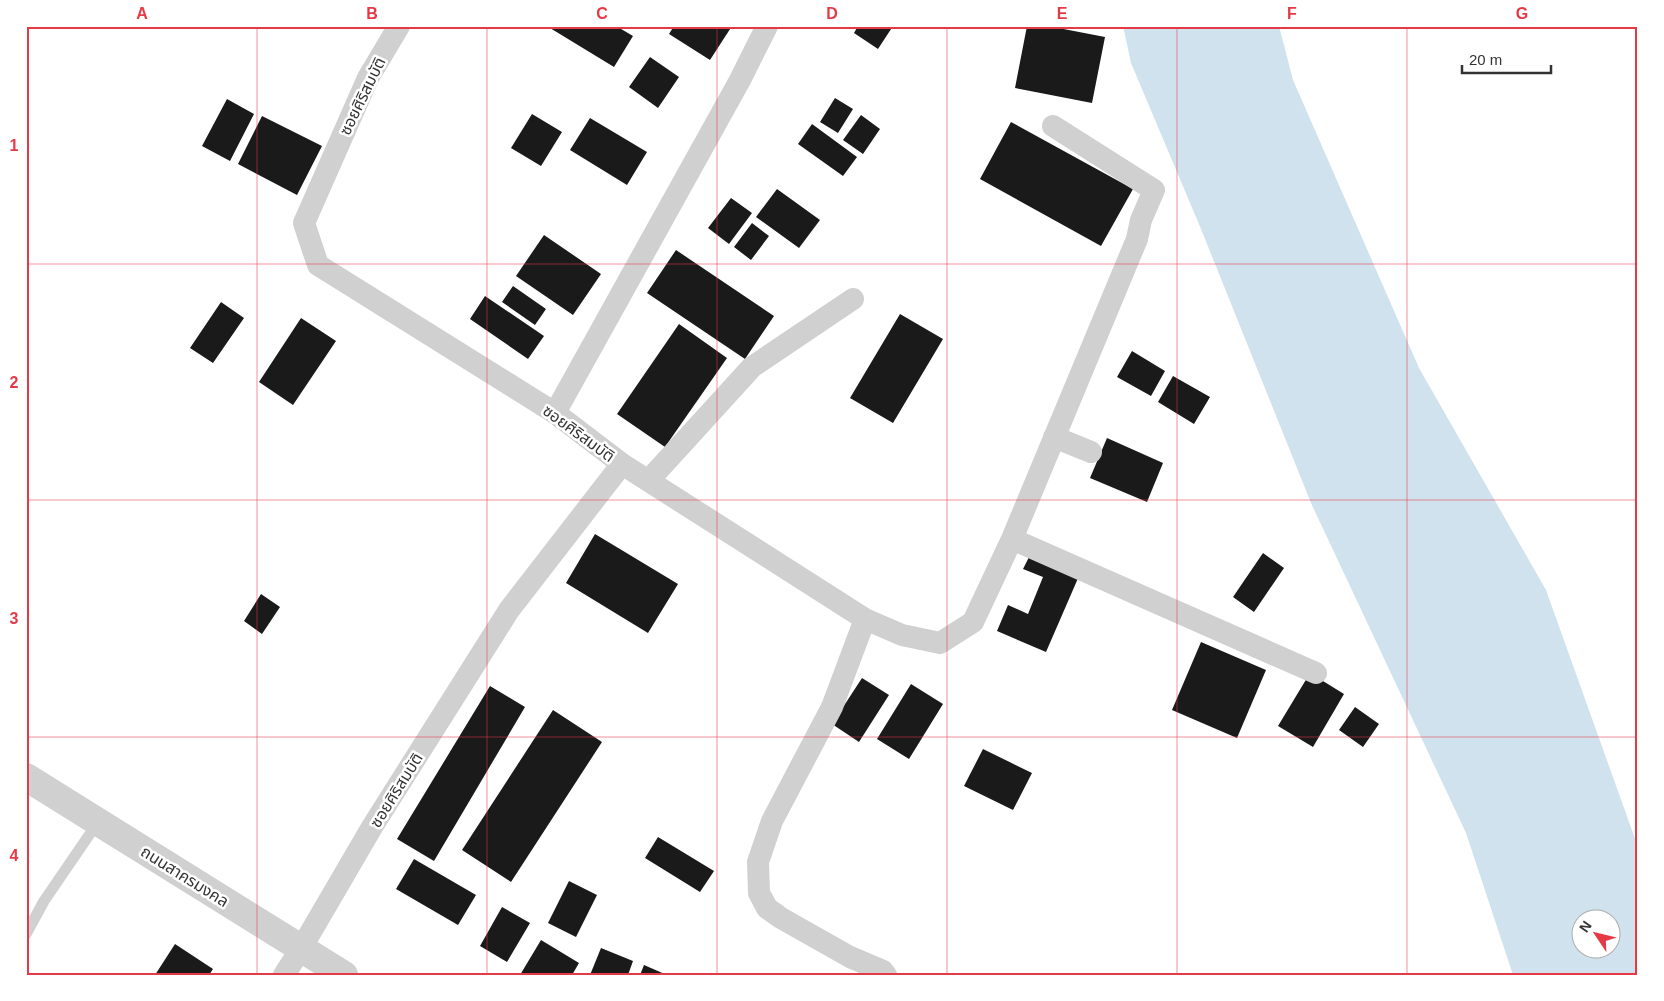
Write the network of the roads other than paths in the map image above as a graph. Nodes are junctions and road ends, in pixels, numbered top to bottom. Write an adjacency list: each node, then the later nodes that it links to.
1 (399, 26): 5 (street, ซอยศิริสมบัติ)
2 (767, 26): 5 (street)
3 (1053, 126): 6 (street)
4 (853, 299): 9 (street)
5 (554, 413): 8 (street, ซอยศิริสมบัติ)
6 (1054, 437): 7 (street); 10 (street)
7 (1091, 452)
8 (622, 464): 9 (street); 16 (street, ซอยศิริสมบัติ)
9 (650, 480): 11 (street)
10 (1012, 539): 11 (street); 12 (street)
11 (864, 619): 19 (street)
12 (1316, 673)
13 (26, 777): 14 (street, ถนนสาครมงคล)
14 (98, 822): 15 (lane); 16 (street, ถนนสาครมงคล)
15 (26, 934)
16 (302, 948): 17 (street, ซอยศิริสมบัติ); 18 (street, ถนนสาครมงคล)
17 (284, 975)
18 (344, 975)
19 (886, 975)

